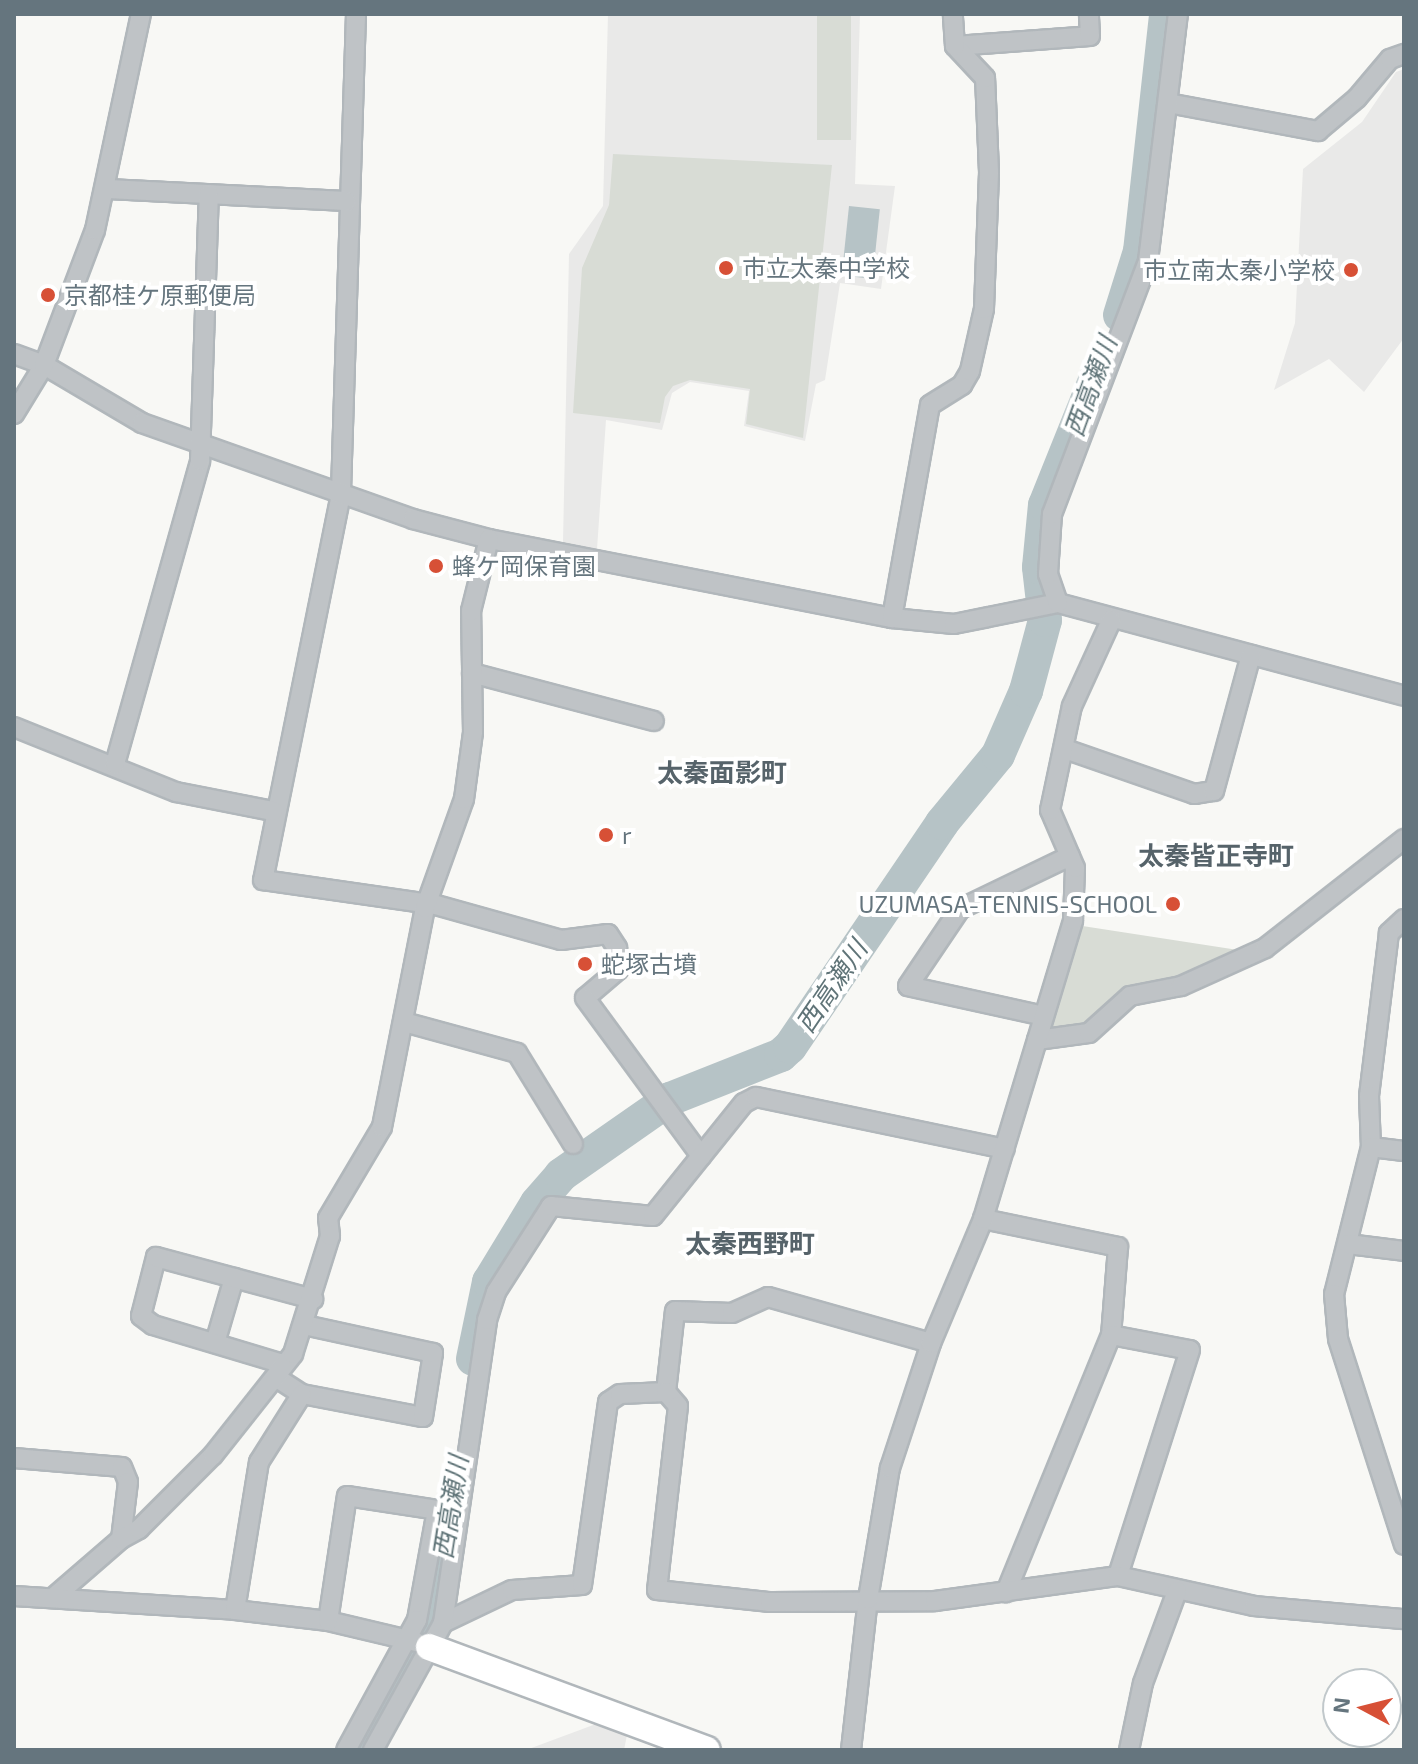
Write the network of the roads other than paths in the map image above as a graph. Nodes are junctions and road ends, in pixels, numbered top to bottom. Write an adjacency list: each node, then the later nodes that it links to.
1 (141, 14): 9 (street)
2 (356, 14): 11 (street)
3 (953, 14): 6 (street)
4 (1089, 14): 6 (street)
5 (1178, 14): 8 (street)
6 (955, 46): 19 (street)
7 (1404, 54): 8 (street)
8 (1168, 103): 18 (street)
9 (107, 189): 10 (street); 13 (street)
10 (209, 194): 11 (street); 15 (street)
11 (347, 201): 16 (street)
12 (14, 354): 13 (street)
13 (44, 365): 14 (street); 15 (street)
14 (14, 414)
15 (201, 443): 16 (street); 27 (street)
16 (341, 494): 17 (street); 28 (street)
17 (489, 539): 19 (street); 22 (street)
18 (1048, 605): 19 (street); 20 (street)
19 (892, 618)
20 (1111, 621): 21 (street); 26 (street)
21 (1251, 655): 23 (street); 26 (street)
22 (472, 673): 24 (street); 31 (street)
23 (1404, 696)
24 (654, 721)
25 (14, 727): 27 (street)
26 (1065, 749): 30 (street)
27 (115, 764): 28 (street)
28 (273, 811): 31 (street)
29 (1404, 839): 35 (street)
30 (1070, 856): 33 (street); 33 (street)
31 (425, 908): 34 (street); 40 (street)
32 (1404, 919): 37 (street)
33 (1044, 1016): 35 (street)
34 (404, 1022): 36 (street); 45 (street)
35 (1037, 1040): 38 (street)
36 (573, 1144)
37 (1371, 1147): 39 (street); 42 (street)
38 (1005, 1149): 40 (street); 41 (street)
39 (1404, 1151)
40 (701, 1156): 65 (street)
41 (983, 1219): 47 (street); 49 (street)
42 (1348, 1244): 43 (street); 55 (street)
43 (1404, 1251)
44 (234, 1278): 45 (street); 48 (street); 48 (street)
45 (313, 1299): 46 (street)
46 (305, 1325): 50 (street); 52 (street)
47 (1111, 1335): 56 (street); 58 (street)
48 (215, 1343): 50 (street)
49 (931, 1343): 51 (street); 61 (street)
50 (280, 1371): 52 (street); 54 (street)
51 (666, 1392): 61 (street); 65 (street)
52 (302, 1394): 62 (street)
53 (14, 1458): 54 (street)
54 (121, 1539): 60 (street)
55 (1404, 1545)
56 (1118, 1576): 57 (street); 58 (street)
57 (1177, 1591): 63 (street); 71 (street)
58 (1006, 1592): 61 (street)
59 (14, 1596): 60 (street)
60 (53, 1598): 62 (street)
61 (868, 1599): 70 (street)
62 (235, 1610): 64 (street)
63 (1404, 1619)
64 (328, 1621): 66 (street); 66 (street)
65 (443, 1623): 66 (street)
66 (417, 1642): 67 (street); 68 (street); 69 (street)
67 (346, 1750)
68 (373, 1750)
69 (707, 1750)
70 (851, 1750)
71 (1129, 1750)

